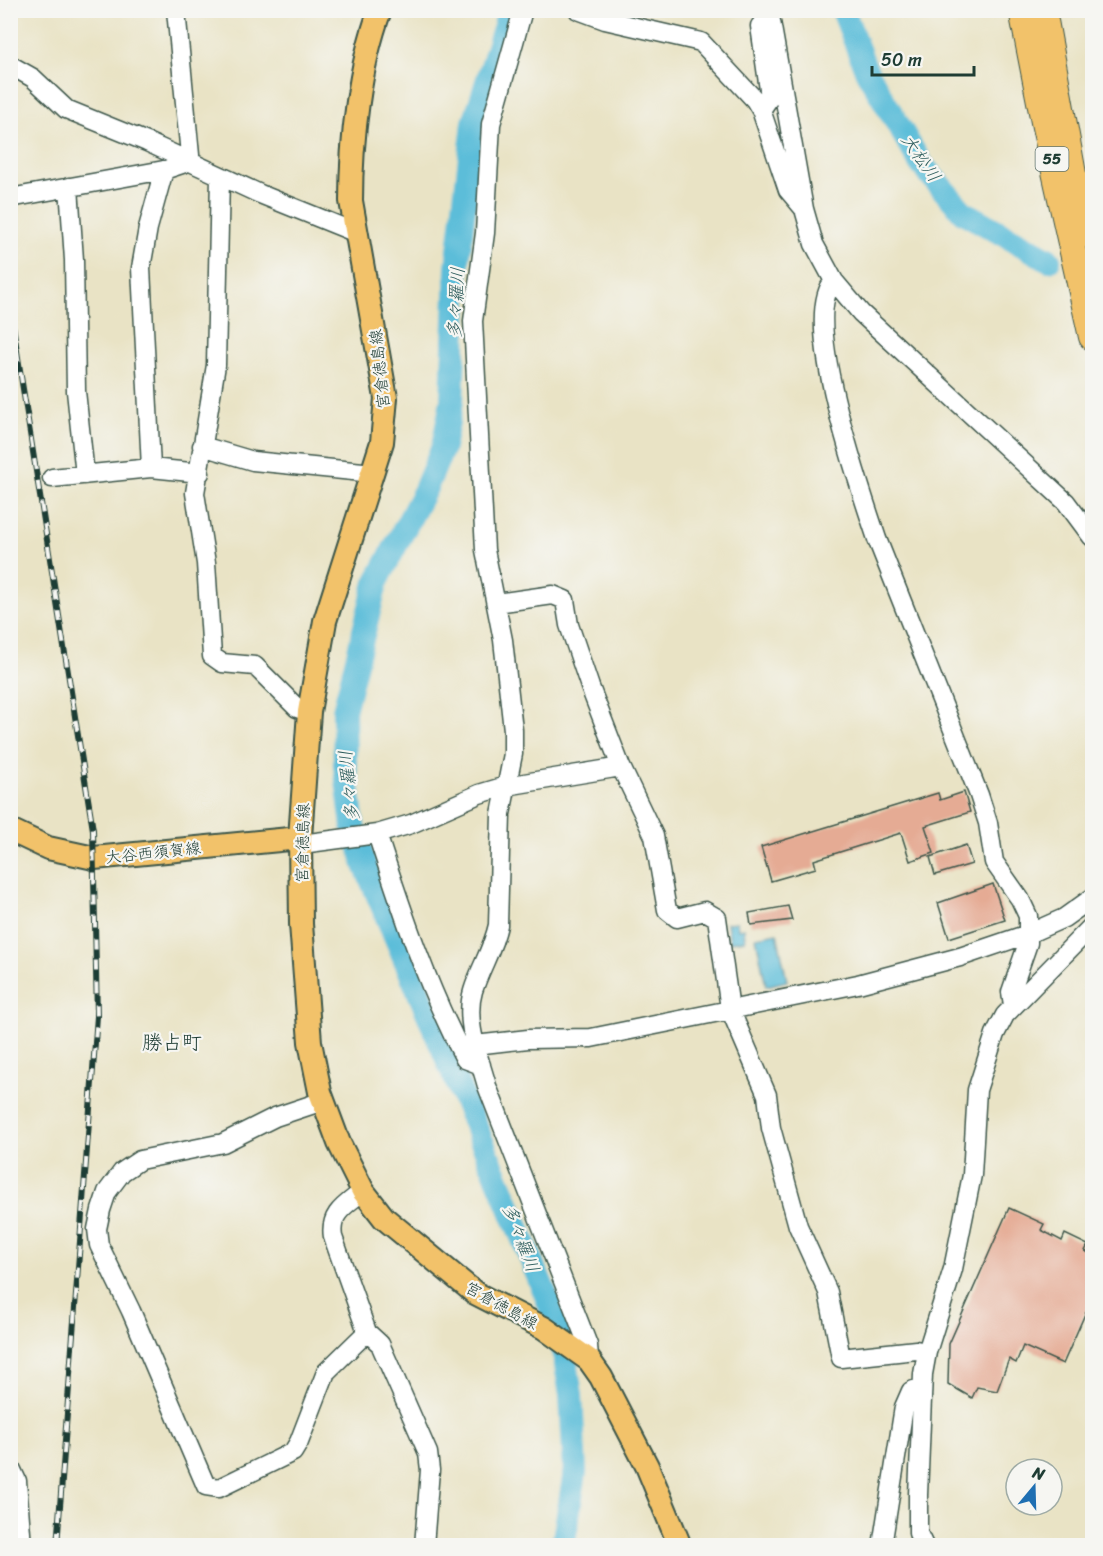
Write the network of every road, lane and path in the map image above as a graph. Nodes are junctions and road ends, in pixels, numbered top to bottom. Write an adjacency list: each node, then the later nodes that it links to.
1 (176, 10): 11 (street)
2 (380, 10): 18 (main road, 宮倉徳島線)
3 (523, 10): 29 (street)
4 (578, 10): 10 (street)
5 (764, 10): 10 (street)
6 (769, 10): 17 (street)
7 (1022, 10): 15 (highway, 55)
8 (1043, 10): 15 (highway, 55)
9 (10, 65): 11 (street)
10 (761, 110): 17 (street)
11 (188, 162): 12 (street); 13 (street)
12 (164, 170): 14 (street); 23 (street)
13 (220, 177): 18 (street); 22 (street)
14 (69, 187): 16 (street); 26 (street)
15 (1077, 192): 19 (highway, 55); 21 (highway, 55)
16 (10, 198)
17 (804, 209): 20 (street)
18 (354, 232): 25 (main road, 宮倉徳島線)
19 (1092, 267)
20 (834, 281): 28 (street); 38 (street)
21 (1092, 337)
22 (202, 446): 24 (street); 25 (street)
23 (151, 468): 24 (street); 26 (street)
24 (200, 473): 30 (street)
25 (373, 473): 30 (main road, 宮倉徳島線)
26 (85, 475): 27 (street)
27 (52, 478)
28 (1092, 537)
29 (496, 603): 31 (street); 32 (street)
30 (309, 712): 35 (main road, 宮倉徳島線)
31 (621, 767): 32 (street); 40 (street)
32 (506, 786): 34 (street); 41 (street)
33 (10, 830): 35 (main road, 大谷西須賀線)
34 (373, 834): 35 (street); 42 (street)
35 (300, 838): 43 (main road, 宮倉徳島線)
36 (1092, 898): 38 (street)
37 (1092, 926): 39 (street)
38 (1028, 934): 39 (street); 40 (street)
39 (1013, 1005): 46 (street)
40 (730, 1009): 41 (street); 46 (street)
41 (475, 1045): 42 (street)
42 (481, 1065): 47 (street)
43 (323, 1101): 44 (main road, 宮倉徳島線); 45 (street)
44 (363, 1191): 45 (street); 47 (main road, 宮倉徳島線)
45 (367, 1332): 51 (street)
46 (927, 1352): 48 (street)
47 (584, 1356): 52 (main road, 宮倉徳島線)
48 (922, 1387): 53 (street); 54 (street)
49 (10, 1466): 50 (street)
50 (22, 1545)
51 (424, 1545)
52 (680, 1545)
53 (882, 1545)
54 (924, 1545)

